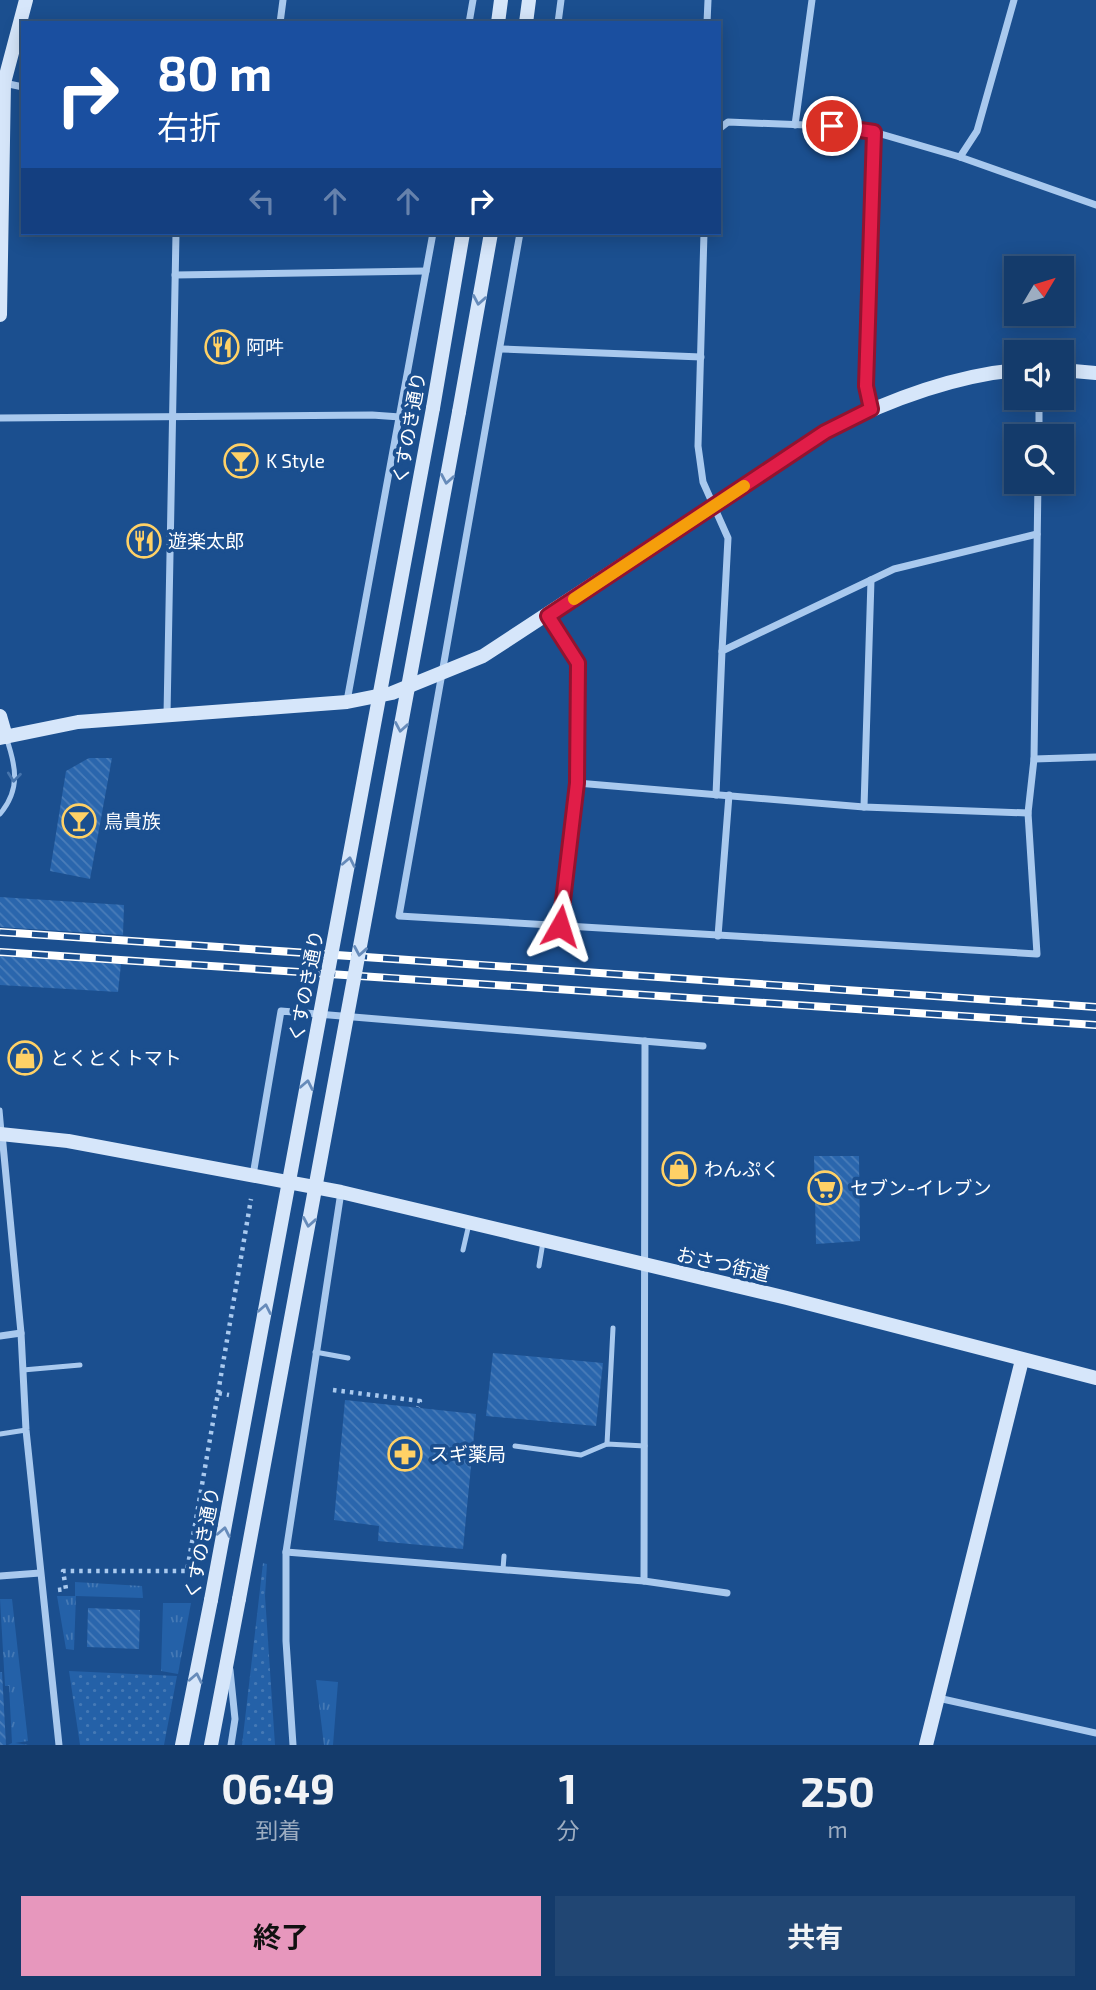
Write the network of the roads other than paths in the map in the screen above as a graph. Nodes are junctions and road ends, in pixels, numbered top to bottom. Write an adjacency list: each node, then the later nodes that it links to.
1 (26, 0): 16 (main road)
2 (283, 0): 10 (street)
3 (473, 0): 11 (street)
4 (500, 0): 12 (main road)
5 (530, 0): 13 (main road)
6 (561, 0): 14 (street)
7 (708, 0): 15 (street)
8 (812, 0): 18 (street)
9 (1014, 0): 21 (street)
10 (280, 21)
11 (469, 21)
12 (498, 21)
13 (526, 21)
14 (558, 21)
15 (706, 21)
16 (2, 82): 17 (street); 31 (main road)
17 (21, 87)
18 (795, 125): 19 (street); 20 (street)
19 (721, 127)
20 (874, 132): 21 (street); 37 (street)
21 (960, 157): 22 (street)
22 (1096, 205)
23 (176, 235): 30 (street)
24 (433, 235): 29 (street)
25 (463, 235): 98 (main road, くすのき通り, one-way to 25, bridge)
26 (491, 235): 94 (main road, one-way to 94, bridge)
27 (520, 235): 32 (street)
28 (704, 235): 33 (street)
29 (426, 271): 30 (street); 39 (street)
30 (175, 275): 38 (street)
31 (0, 315)
32 (500, 349): 33 (street); 47 (street)
33 (701, 357): 42 (street)
34 (1074, 371): 36 (main road)
35 (1004, 372): 37 (main road)
36 (1096, 373)
37 (871, 409): 42 (main road)
38 (173, 417): 39 (street); 40 (street); 50 (street)
39 (400, 417): 48 (street)
40 (0, 418)
41 (1038, 494): 43 (street)
42 (715, 505): 45 (main road); 46 (street)
43 (1037, 534): 44 (street); 53 (street)
44 (871, 580): 46 (street); 57 (street)
45 (548, 616): 47 (main road); 54 (street)
46 (722, 651): 55 (street)
47 (442, 674): 48 (main road); 60 (street)
48 (347, 702): 50 (main road)
49 (0, 716): 51 (main road)
50 (167, 716): 51 (main road)
51 (3, 738): 59 (lane, one-way to 59)
52 (1096, 757): 53 (street)
53 (1034, 758): 58 (street)
54 (577, 783): 55 (street); 60 (street)
55 (716, 794): 56 (street)
56 (729, 795): 57 (street); 61 (street)
57 (864, 807): 58 (street)
58 (1028, 813): 61 (street)
59 (0, 814)
60 (560, 926): 61 (street)
61 (718, 936)
62 (645, 1041): 63 (street); 66 (street); 72 (street)
63 (703, 1045)
64 (0, 1110): 65 (lane)
65 (1, 1134): 66 (main road, おさつ街道); 74 (street)
66 (253, 1177): 67 (main road, おさつ街道)
67 (341, 1192): 68 (main road, おさつ街道); 76 (street)
68 (469, 1224): 69 (main road, おさつ街道); 70 (lane)
69 (543, 1242): 71 (lane); 72 (main road, おさつ街道)
70 (463, 1250)
71 (539, 1266)
72 (644, 1266): 78 (main road, おさつ街道); 86 (street)
73 (613, 1328): 84 (lane)
74 (21, 1333): 75 (street); 80 (street)
75 (0, 1336)
76 (315, 1352): 77 (lane); 87 (street)
77 (348, 1358)
78 (1022, 1360): 81 (main road, おさつ街道); 95 (main road)
79 (80, 1365): 80 (lane)
80 (23, 1370): 82 (street)
81 (1096, 1378)
82 (26, 1430): 83 (lane); 90 (street)
83 (0, 1434)
84 (607, 1444): 85 (lane); 86 (lane)
85 (514, 1446)
86 (645, 1446): 92 (street)
87 (286, 1552): 89 (street); 101 (street)
88 (504, 1556): 89 (lane)
89 (503, 1569): 92 (street)
90 (40, 1573): 91 (street); 97 (street)
91 (0, 1576)
92 (644, 1580): 93 (street)
93 (727, 1593)
94 (229, 1651): 99 (main road); 100 (street)
95 (938, 1698): 96 (street); 102 (main road)
96 (1096, 1733)
97 (59, 1745)
98 (182, 1745)
99 (211, 1745)
100 (231, 1745)
101 (293, 1745)
102 (926, 1745)

